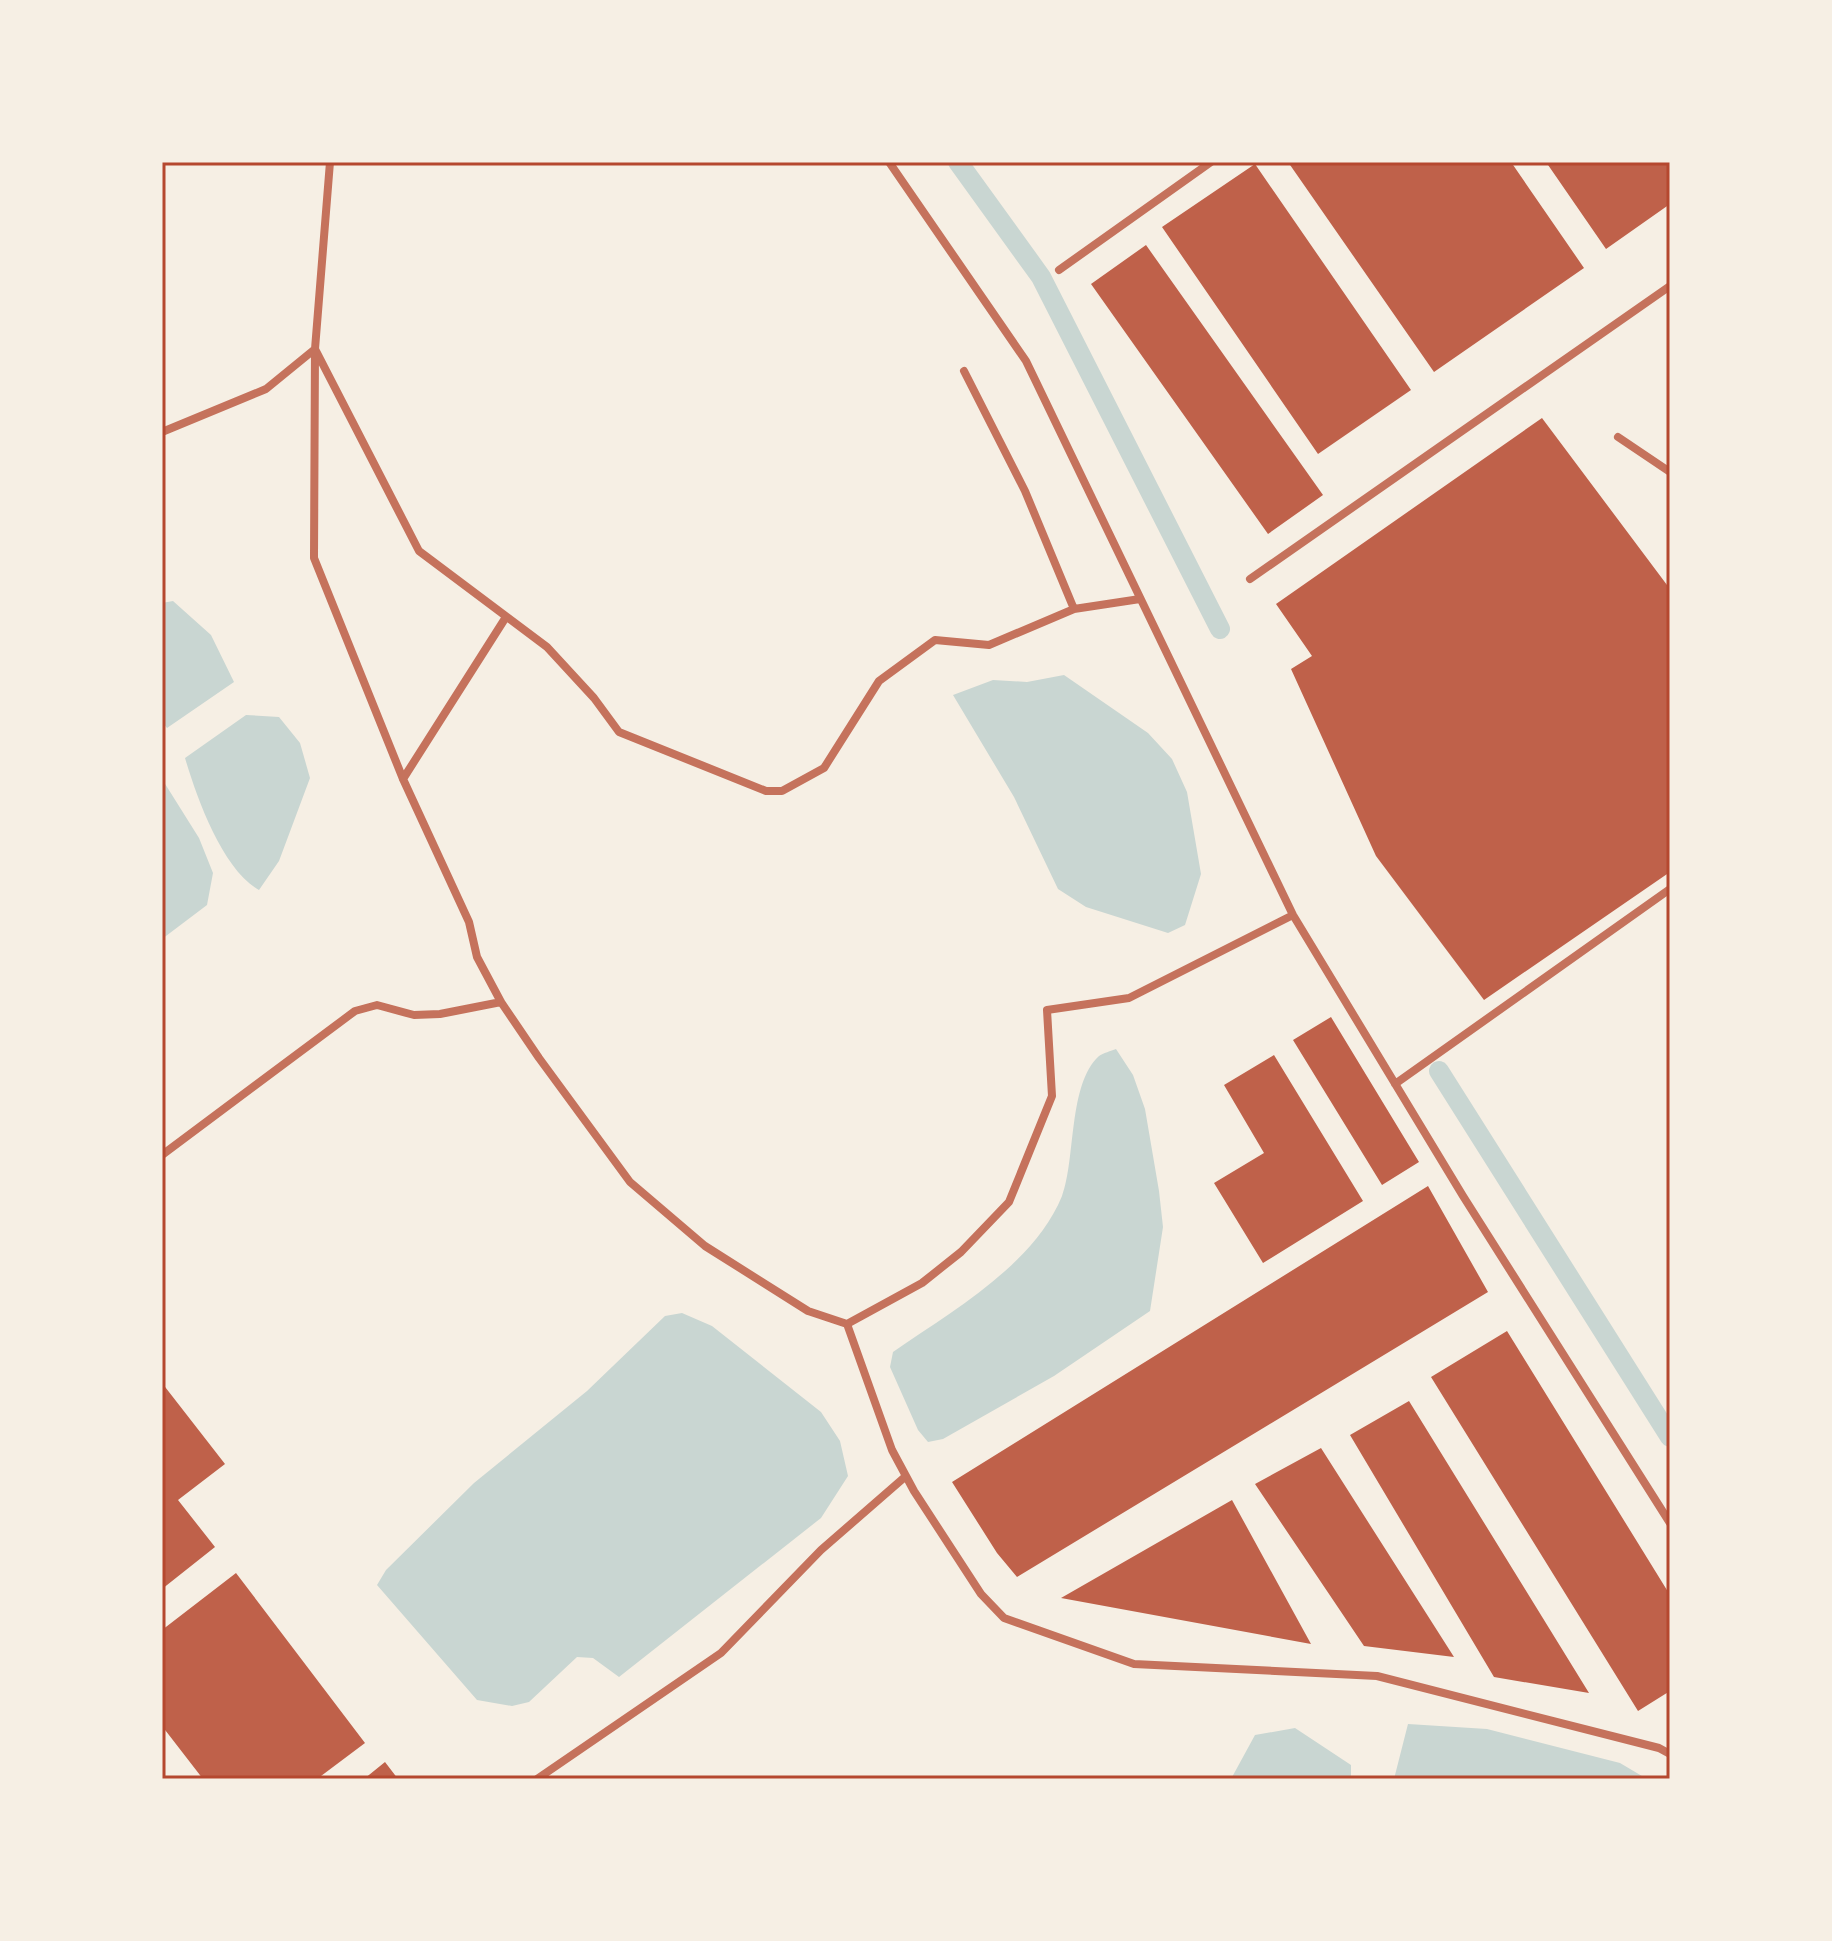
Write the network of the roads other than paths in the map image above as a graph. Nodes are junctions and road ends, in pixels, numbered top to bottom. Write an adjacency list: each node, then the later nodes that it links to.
1 (330, 162): 6 (street)
2 (889, 162): 12 (street)
3 (1211, 162): 4 (street)
4 (1059, 270)
5 (1670, 286): 11 (street)
6 (315, 349): 8 (street); 14 (street); 15 (street)
7 (964, 371): 13 (street)
8 (162, 432)
9 (1618, 437): 10 (street)
10 (1670, 472)
11 (1250, 579)
12 (1140, 599): 13 (street); 17 (street)
13 (1074, 609): 14 (street)
14 (506, 617): 15 (street)
15 (403, 779): 18 (street)
16 (1670, 889): 19 (street)
17 (1293, 915): 19 (street); 21 (street)
18 (501, 1002): 20 (street); 21 (street)
19 (1395, 1084): 23 (street)
20 (162, 1155)
21 (847, 1324): 22 (street)
22 (906, 1476): 24 (street); 25 (street)
23 (1670, 1523)
24 (1670, 1754)
25 (537, 1779)

